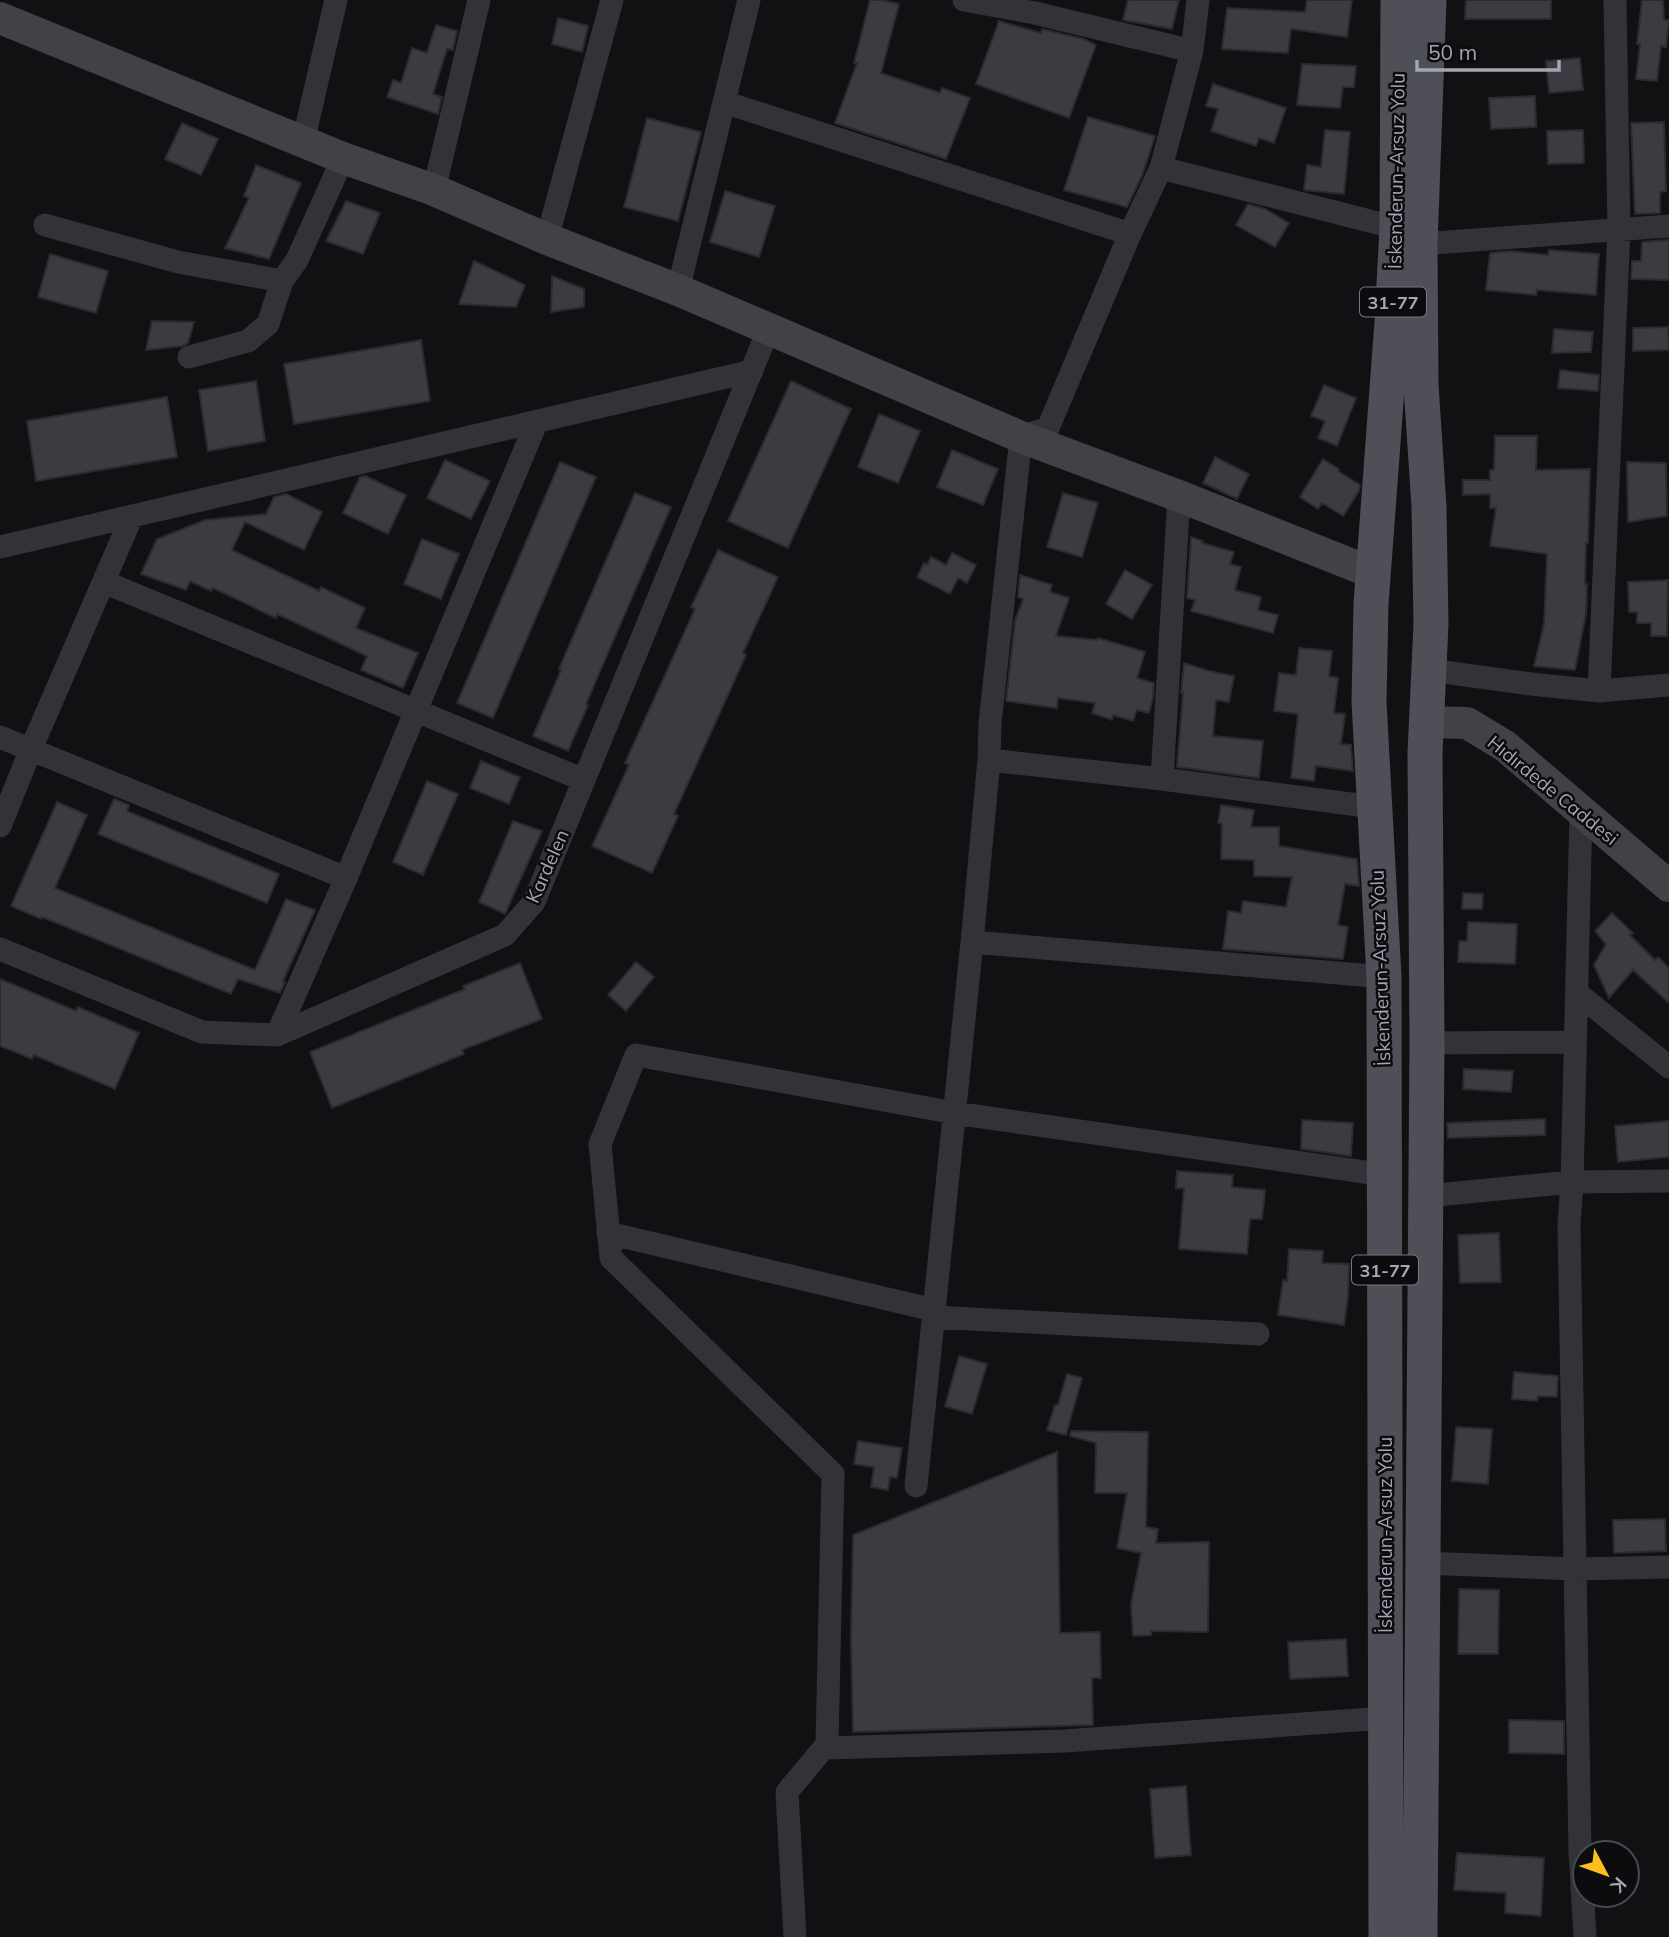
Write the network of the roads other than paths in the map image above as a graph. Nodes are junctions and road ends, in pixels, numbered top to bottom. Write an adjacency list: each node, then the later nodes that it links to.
1 (336, 0): 14 (street)
2 (479, 0): 17 (street)
3 (612, 0): 23 (street)
4 (749, 0): 13 (street)
5 (964, 0): 10 (street)
6 (1198, 0): 12 (street)
7 (1398, 0): 22 (main road, İskenderun-Arsuz Yolu / 31-77)
8 (1429, 0): 22 (main road, İskenderun-Arsuz Yolu)
9 (1615, 0): 20 (street)
10 (1036, 7): 12 (street)
11 (0, 18): 14 (street)
12 (1192, 51): 16 (street)
13 (724, 102): 21 (street); 25 (street)
14 (303, 142): 15 (street)
15 (343, 158): 17 (street); 24 (street)
16 (1161, 168): 21 (street); 22 (street)
17 (434, 190): 23 (street)
18 (45, 225): 24 (street)
19 (1669, 226): 20 (street)
20 (1619, 229): 22 (street); 39 (street)
21 (1130, 234): 30 (street)
22 (1408, 236): 34 (main road, İskenderun-Arsuz Yolu / 31-77); 35 (main road, İskenderun-Arsuz Yolu)
23 (547, 239): 25 (street)
24 (282, 281): 27 (street)
25 (678, 290): 26 (street)
26 (769, 328): 28 (street, Kardelen); 30 (street)
27 (189, 357)
28 (752, 370): 29 (street); 46 (street, Kardelen)
29 (537, 421): 32 (street); 41 (street)
30 (1021, 437): 31 (street); 44 (street)
31 (1179, 496): 34 (street); 45 (street)
32 (132, 516): 33 (street); 36 (street)
33 (0, 547)
34 (1373, 573): 35 (main road); 38 (main road, İskenderun-Arsuz Yolu / 31-77)
35 (1431, 578): 40 (main road, İskenderun-Arsuz Yolu)
36 (104, 582): 41 (street); 43 (street)
37 (1669, 685): 39 (street)
38 (1370, 687): 40 (main road); 47 (main road, İskenderun-Arsuz Yolu / 31-77)
39 (1599, 691): 40 (street)
40 (1427, 694): 48 (street, Hıdırdede Caddesi); 58 (main road, İskenderun-Arsuz Yolu)
41 (416, 710): 46 (street); 50 (street)
42 (0, 737): 43 (street)
43 (31, 749): 49 (street); 50 (street)
44 (989, 760): 45 (street); 52 (street)
45 (1162, 779): 47 (street)
46 (584, 780): 56 (street, Kardelen)
47 (1373, 807): 54 (main road, İskenderun-Arsuz Yolu / 31-77)
48 (1581, 811): 51 (street, Hıdırdede Caddesi); 55 (street)
49 (0, 826)
50 (346, 878): 56 (street)
51 (1669, 886)
52 (972, 942): 54 (street); 60 (street)
53 (0, 949): 56 (street, Kardelen)
54 (1384, 977): 61 (main road, İskenderun-Arsuz Yolu / 31-77)
55 (1577, 993): 57 (street); 59 (street)
56 (277, 1035)
57 (1575, 1042): 58 (street); 63 (street)
58 (1427, 1044): 64 (main road, İskenderun-Arsuz Yolu)
59 (1669, 1067)
60 (955, 1113): 61 (street); 65 (street); 66 (street)
61 (1385, 1175): 72 (main road, İskenderun-Arsuz Yolu / 31-77)
62 (1669, 1181): 63 (street)
63 (1572, 1182): 64 (street); 71 (street)
64 (1426, 1196): 69 (main road, İskenderun-Arsuz Yolu)
65 (608, 1233): 66 (street); 73 (street)
66 (934, 1313): 67 (street); 68 (street)
67 (1258, 1334)
68 (916, 1486)
69 (1423, 1563): 71 (street); 76 (main road, İskenderun-Arsuz Yolu)
70 (1669, 1567): 71 (street)
71 (1574, 1569): 77 (street)
72 (1385, 1718): 73 (street); 75 (main road, İskenderun-Arsuz Yolu / 31-77)
73 (827, 1744): 74 (street)
74 (794, 1937)
75 (1386, 1937)
76 (1420, 1937)
77 (1585, 1937)

